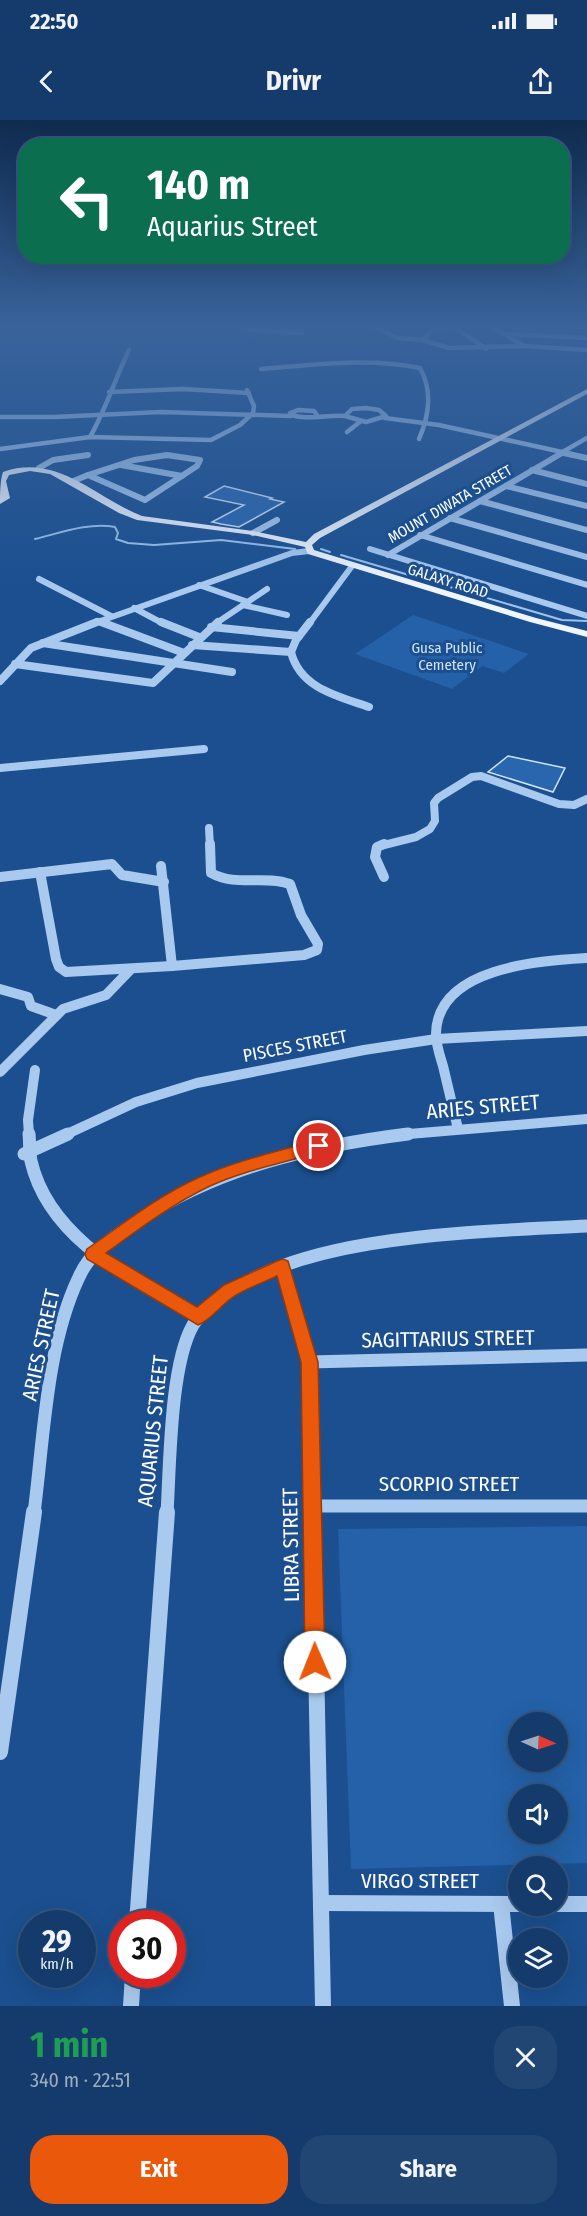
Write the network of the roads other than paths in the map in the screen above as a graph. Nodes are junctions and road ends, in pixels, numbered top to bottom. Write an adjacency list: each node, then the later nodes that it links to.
1 (143, 412): 10 (street)
2 (144, 412): 14 (street)
3 (252, 412): 14 (street)
4 (295, 412): 13 (street)
5 (313, 412): 11 (street)
6 (350, 412): 12 (street)
7 (382, 412): 16 (street)
8 (425, 412): 18 (street)
9 (553, 412): 23 (main road)
10 (104, 413): 15 (street); 20 (street)
11 (317, 413): 12 (street); 13 (street)
12 (346, 413): 17 (street)
13 (290, 414): 14 (street)
14 (252, 415): 20 (street)
15 (0, 416)
16 (386, 416): 17 (street); 18 (street)
17 (361, 421): 19 (street)
18 (424, 421): 22 (street); 23 (street)
19 (347, 432)
20 (90, 437): 24 (street)
21 (587, 438): 25 (street, MOUNT DIWATA STREET)
22 (419, 439)
23 (503, 439): 25 (street); 44 (main road)
24 (0, 449)
25 (562, 452): 27 (street); 30 (street, MOUNT DIWATA STREET)
26 (88, 455): 29 (street)
27 (587, 458)
28 (118, 464): 31 (street); 32 (street); 32 (street)
29 (39, 468): 33 (main road, GALAXY ROAD); 37 (main road)
30 (532, 470): 34 (street); 35 (street, MOUNT DIWATA STREET)
31 (87, 476): 32 (street); 33 (street)
32 (182, 476)
33 (71, 482): 42 (main road, GALAXY ROAD)
34 (587, 484)
35 (506, 486): 36 (street, MOUNT DIWATA STREET); 38 (street)
36 (480, 501): 39 (street, MOUNT DIWATA STREET); 41 (street)
37 (0, 502)
38 (587, 506)
39 (450, 518): 43 (street, MOUNT DIWATA STREET); 47 (street)
40 (277, 520): 42 (street)
41 (587, 530)
42 (253, 533): 44 (main road, GALAXY ROAD)
43 (420, 536): 46 (street, MOUNT DIWATA STREET); 51 (street)
44 (311, 545): 48 (main road, GALAXY ROAD); 50 (street)
45 (370, 549): 46 (street)
46 (388, 555): 57 (street)
47 (587, 557)
48 (352, 566): 60 (main road, GALAXY ROAD); 61 (street)
49 (39, 579): 56 (street)
50 (199, 585): 53 (street); 54 (street)
51 (587, 585)
52 (267, 589): 53 (street)
53 (246, 603): 55 (street); 59 (street)
54 (134, 608): 56 (street); 62 (street)
55 (287, 615)
56 (111, 616): 58 (street)
57 (587, 616)
58 (97, 621): 63 (street); 66 (street)
59 (212, 627): 61 (street); 62 (street)
60 (587, 634)
61 (299, 636): 65 (street)
62 (199, 637): 64 (street)
63 (42, 643): 67 (street); 68 (street)
64 (192, 645): 65 (street); 66 (street)
65 (291, 652): 71 (street)
66 (184, 653): 67 (street)
67 (174, 663): 68 (street); 69 (street)
68 (15, 664): 70 (street)
69 (232, 672)
70 (0, 681)
71 (369, 708)
72 (204, 749): 73 (street)
73 (0, 768)
74 (587, 799): 79 (street)
75 (208, 828): 82 (street)
76 (161, 866): 80 (street)
77 (40, 872): 78 (street); 80 (street); 83 (street)
78 (0, 877)
79 (384, 877)
80 (164, 882): 82 (street)
81 (587, 958): 87 (street)
82 (172, 966): 83 (street)
83 (131, 969): 85 (street)
84 (0, 989): 85 (street)
85 (56, 1015): 89 (street)
86 (587, 1031): 87 (street, PISCES STREET)
87 (436, 1039): 91 (street); 92 (street, PISCES STREET)
88 (35, 1070): 92 (street)
89 (0, 1072)
90 (587, 1119): 91 (street, ARIES STREET)
91 (458, 1129): 94 (street, ARIES STREET)
92 (24, 1154): 94 (street)
93 (587, 1226): 95 (street, AQUARIUS STREET)
94 (93, 1254): 96 (street); 101 (street, ARIES STREET)
95 (283, 1266): 96 (street, AQUARIUS STREET); 98 (street, LIBRA STREET)
96 (198, 1317): 106 (street, AQUARIUS STREET)
97 (587, 1355): 98 (street, SAGITTARIUS STREET)
98 (310, 1362): 99 (street, LIBRA STREET)
99 (311, 1506): 100 (street, SCORPIO STREET); 102 (street, LIBRA STREET)
100 (587, 1506)
101 (0, 1752)
102 (321, 1903): 103 (street, VIRGO STREET); 110 (street, LIBRA STREET)
103 (508, 1904)
104 (568, 1904): 105 (street)
105 (587, 1904)
106 (138, 1910)
107 (510, 1916): 111 (street)
108 (132, 1988): 109 (street)
109 (131, 2006)
110 (322, 2006)
111 (512, 2006)

